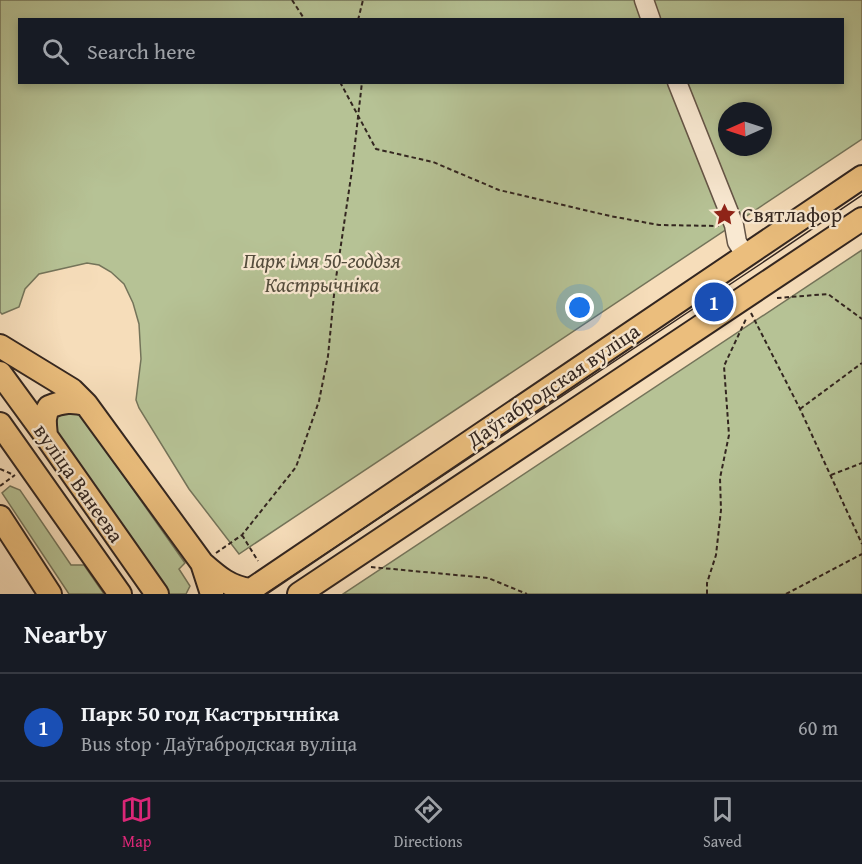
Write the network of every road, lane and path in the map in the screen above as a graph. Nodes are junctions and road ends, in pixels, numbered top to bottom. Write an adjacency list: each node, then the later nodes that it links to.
1 (292, 0): 4 (path)
2 (363, 0): 5 (path)
3 (644, 0): 6 (lane)
4 (304, 18)
5 (358, 18)
6 (650, 18)
7 (341, 84): 10 (path)
8 (362, 84): 10 (path)
9 (678, 84): 13 (lane)
10 (358, 116): 13 (path); 29 (path)
11 (862, 177): 14 (main road, Даўгабродская вуліца)
12 (862, 219): 40 (main road, Даўгабродская вуліца)
13 (734, 225): 14 (lane)
14 (746, 256): 35 (main road, Даўгабродская вуліца)
15 (777, 298): 16 (path)
16 (862, 319)
17 (0, 346): 20 (main road)
18 (862, 363): 21 (path)
19 (0, 373): 23 (main road, вуліца Ванеева)
20 (86, 404): 23 (main road); 32 (main road)
21 (800, 409): 26 (path); 42 (path)
22 (4, 434): 37 (main road, вуліца Ванеева)
23 (46, 436): 38 (main road, вуліца Ванеева)
24 (862, 463): 26 (path)
25 (15, 475): 27 (path)
26 (831, 475): 30 (path)
27 (0, 486)
28 (0, 517): 36 (main road)
29 (242, 535): 32 (path); 33 (path)
30 (862, 544)
31 (862, 554): 43 (path)
32 (207, 559): 35 (main road); 39 (main road)
33 (258, 561)
34 (371, 567): 41 (path)
35 (248, 592)
36 (50, 594)
37 (120, 594)
38 (157, 594)
39 (212, 594)
40 (299, 594)
41 (527, 594)
42 (706, 594)
43 (786, 594)

